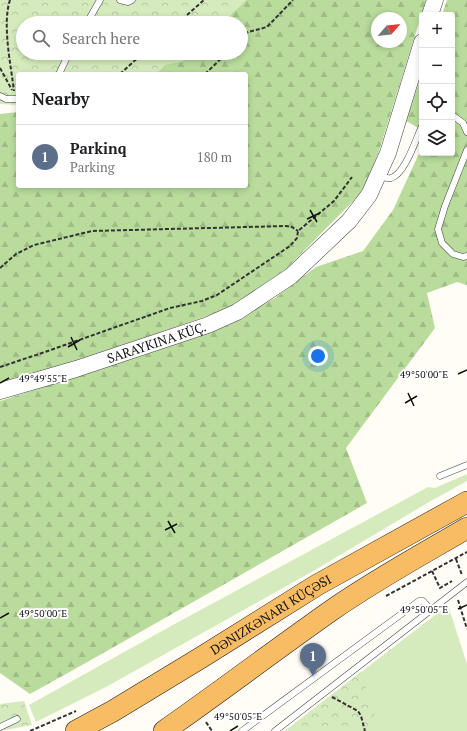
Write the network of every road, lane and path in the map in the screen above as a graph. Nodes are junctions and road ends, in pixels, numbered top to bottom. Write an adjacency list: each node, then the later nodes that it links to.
1 (10, 0): 16 (path)
2 (100, 0): 9 (lane)
3 (120, 0): 4 (lane)
4 (132, 0)
5 (204, 0): 10 (path)
6 (293, 0): 11 (path)
7 (435, 0): 8 (street)
8 (431, 12)
9 (91, 16)
10 (186, 16)
11 (248, 32)
12 (420, 48): 28 (street)
13 (66, 60): 17 (lane)
14 (135, 60): 18 (path)
15 (220, 60): 19 (path)
16 (0, 68)
17 (60, 72)
18 (122, 72)
19 (207, 72)
20 (0, 96): 21 (lane)
21 (16, 99)
22 (455, 117): 23 (lane)
23 (465, 122): 24 (lane)
24 (467, 132)
25 (419, 133): 28 (lane)
26 (467, 150): 30 (lane)
27 (352, 176): 29 (path)
28 (379, 176): 33 (street, SARAYKINA KÜÇ.)
29 (298, 230): 31 (path); 32 (path)
30 (467, 256)
31 (0, 268)
32 (0, 367)
33 (0, 391)
34 (467, 465): 35 (lane)
35 (440, 476)
36 (467, 502): 52 (highway)
37 (467, 528): 53 (highway)
38 (467, 552): 39 (path)
39 (455, 558): 40 (path); 41 (path)
40 (432, 571): 43 (path); 45 (path)
41 (463, 576)
42 (467, 582): 44 (lane)
43 (440, 588)
44 (455, 592): 46 (lane); 47 (path)
45 (382, 598)
46 (431, 610): 48 (lane); 55 (lane)
47 (467, 629)
48 (324, 693): 56 (lane); 57 (path)
49 (17, 719): 51 (lane)
50 (209, 720): 54 (path)
51 (0, 727)
52 (76, 731)
53 (164, 731)
54 (212, 731)
55 (242, 731)
56 (275, 731)
57 (365, 731)

